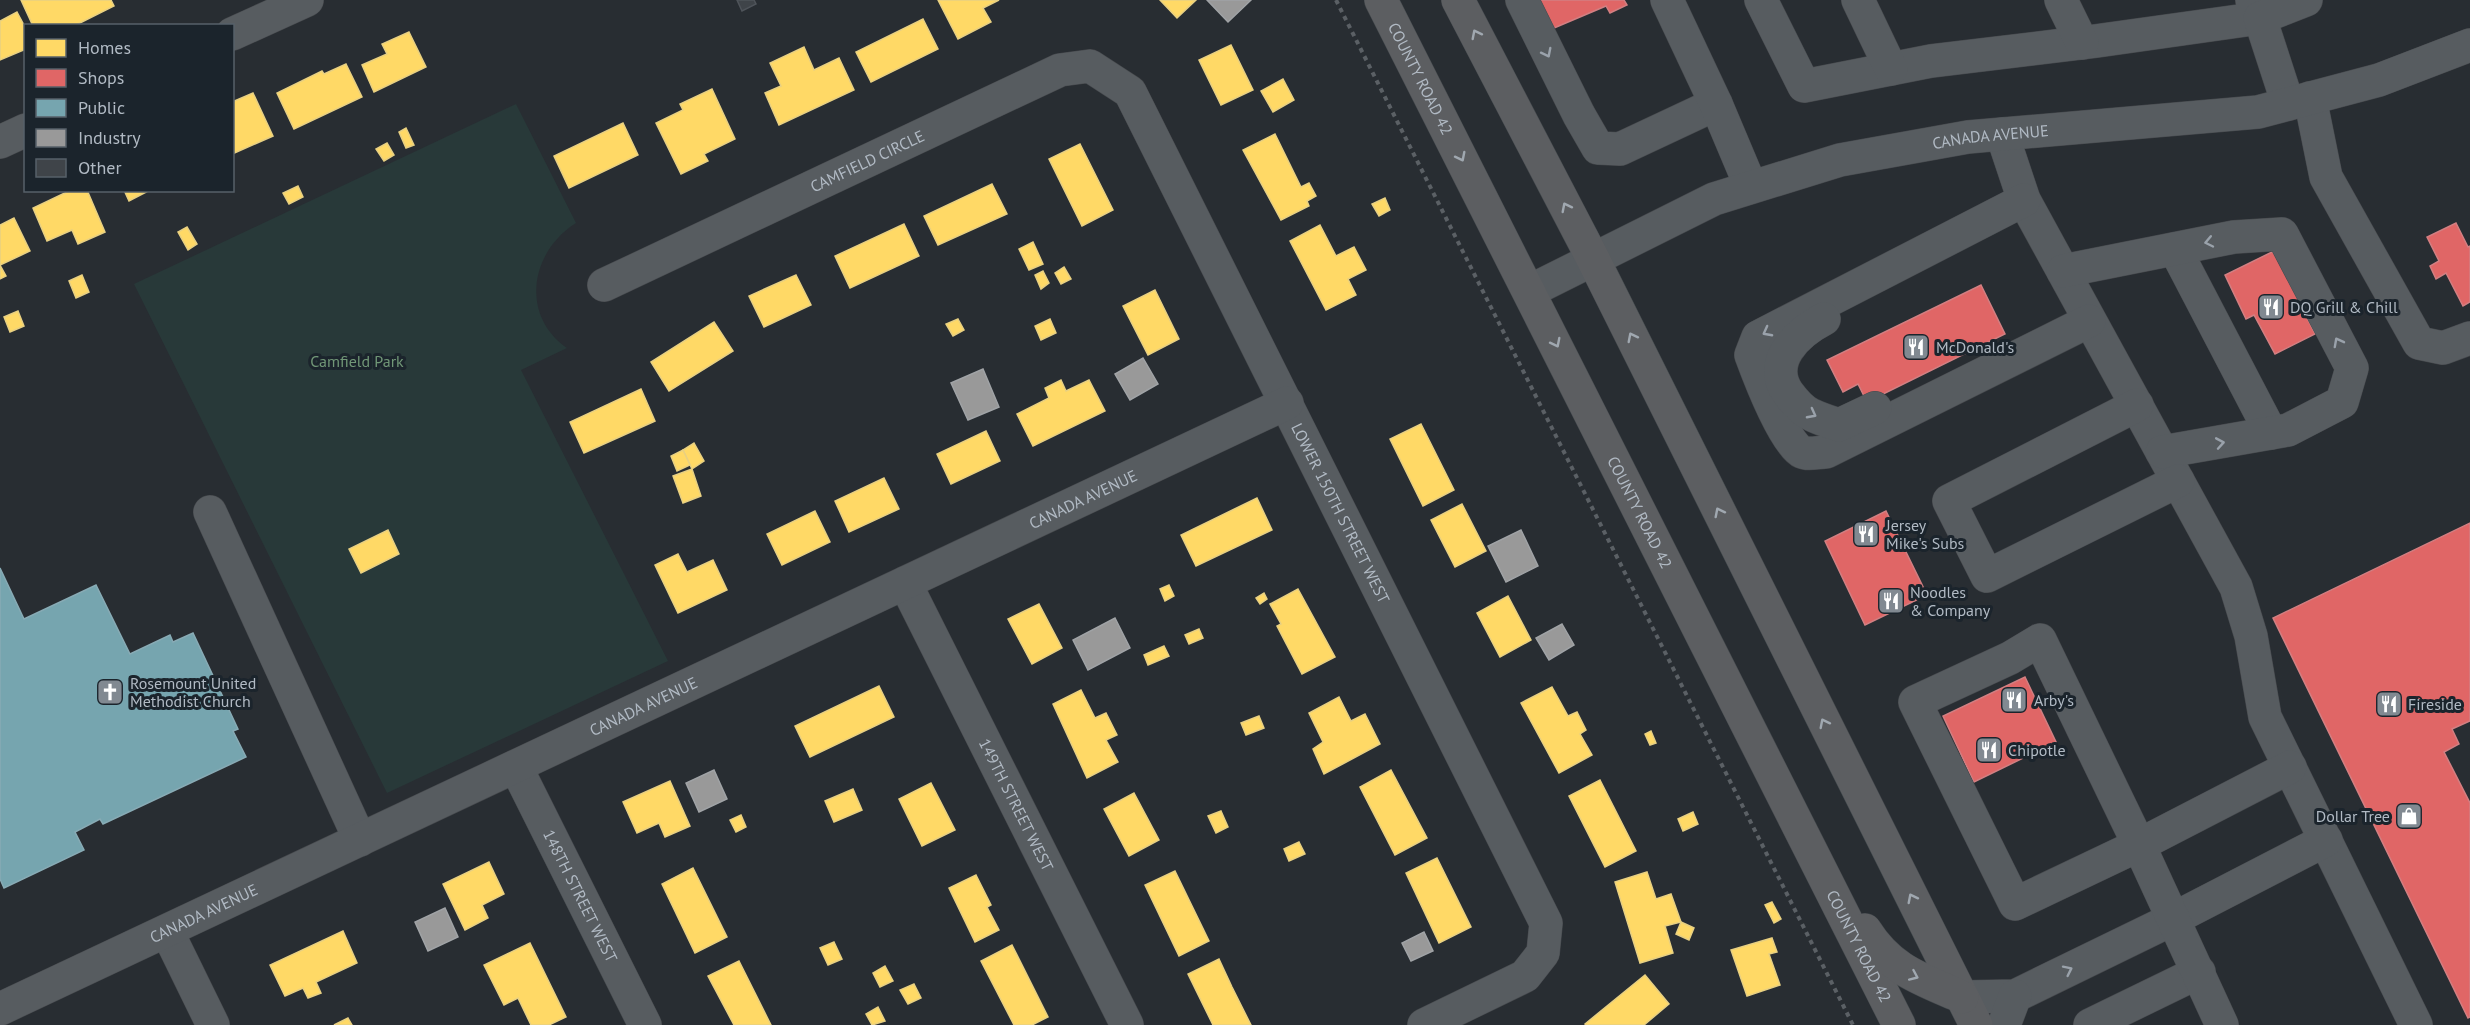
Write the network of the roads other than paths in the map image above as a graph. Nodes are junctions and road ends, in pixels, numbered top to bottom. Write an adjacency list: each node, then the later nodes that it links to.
1 (307, 0): 11 (street)
2 (1381, 0): 27 (highway, COUNTY ROAD 42, one-way to 27)
3 (1458, 0): 24 (highway, one-way to 3)
4 (1522, 0): 17 (street, one-way to 17)
5 (1761, 0): 14 (street)
6 (1858, 0): 14 (street)
7 (2061, 0): 12 (street)
8 (2306, 0): 10 (street)
9 (1669, 4): 17 (street)
10 (2256, 9): 12 (street); 16 (street)
11 (234, 33)
12 (2082, 43): 14 (street)
13 (2470, 45): 16 (street, CANADA AVENUE)
14 (1891, 69)
15 (1130, 92): 26 (street, CAMFIELD CIRCLE); 30 (street, LOWER 150TH STREET WEST)
16 (2299, 101): 19 (street, CANADA AVENUE); 29 (street)
17 (1716, 104): 21 (street)
18 (24, 131): 20 (street)
19 (2002, 134): 21 (street, CANADA AVENUE); 22 (street)
20 (0, 142)
21 (1751, 187): 24 (street, CANADA AVENUE)
22 (2024, 200): 25 (street); 28 (street, one-way to 28)
23 (2175, 249): 25 (street); 32 (street); 32 (street, one-way to 23)
24 (1593, 259): 27 (street, CANADA AVENUE); 48 (highway, one-way to 24)
25 (2063, 272): 28 (street)
26 (604, 285)
27 (1530, 291): 36 (highway, COUNTY ROAD 42, one-way to 36)
28 (2089, 321): 31 (street)
29 (2470, 338)
30 (1287, 403): 37 (street, CANADA AVENUE); 53 (street, LOWER 150TH STREET WEST)
31 (2137, 405): 33 (street); 34 (street)
32 (2271, 433): 33 (street, one-way to 32)
33 (2162, 452): 34 (street)
34 (2178, 481): 39 (street)
35 (210, 512): 40 (street)
36 (1642, 514): 48 (highway, one-way to 48); 54 (highway, COUNTY ROAD 42)
37 (905, 583): 38 (street, CANADA AVENUE); 52 (street, 149TH STREET WEST)
38 (516, 767): 40 (street, CANADA AVENUE); 51 (street, 148TH STREET WEST)
39 (2290, 767): 41 (street); 42 (street)
40 (360, 840): 44 (street, CANADA AVENUE)
41 (2326, 840): 43 (street); 57 (street)
42 (2139, 845): 42 (street); 43 (street)
43 (2173, 919): 45 (street); 47 (street, one-way to 43)
44 (167, 931): 46 (street, CANADA AVENUE); 50 (street)
45 (2199, 972): 49 (street); 56 (street)
46 (0, 1009)
47 (2010, 1010): 48 (street)
48 (1969, 1011)
49 (2143, 1013): 55 (street)
50 (213, 1025)
51 (645, 1025)
52 (1127, 1025)
53 (1424, 1025)
54 (1899, 1025)
55 (2090, 1025)
56 (2222, 1025)
57 (2415, 1025)

